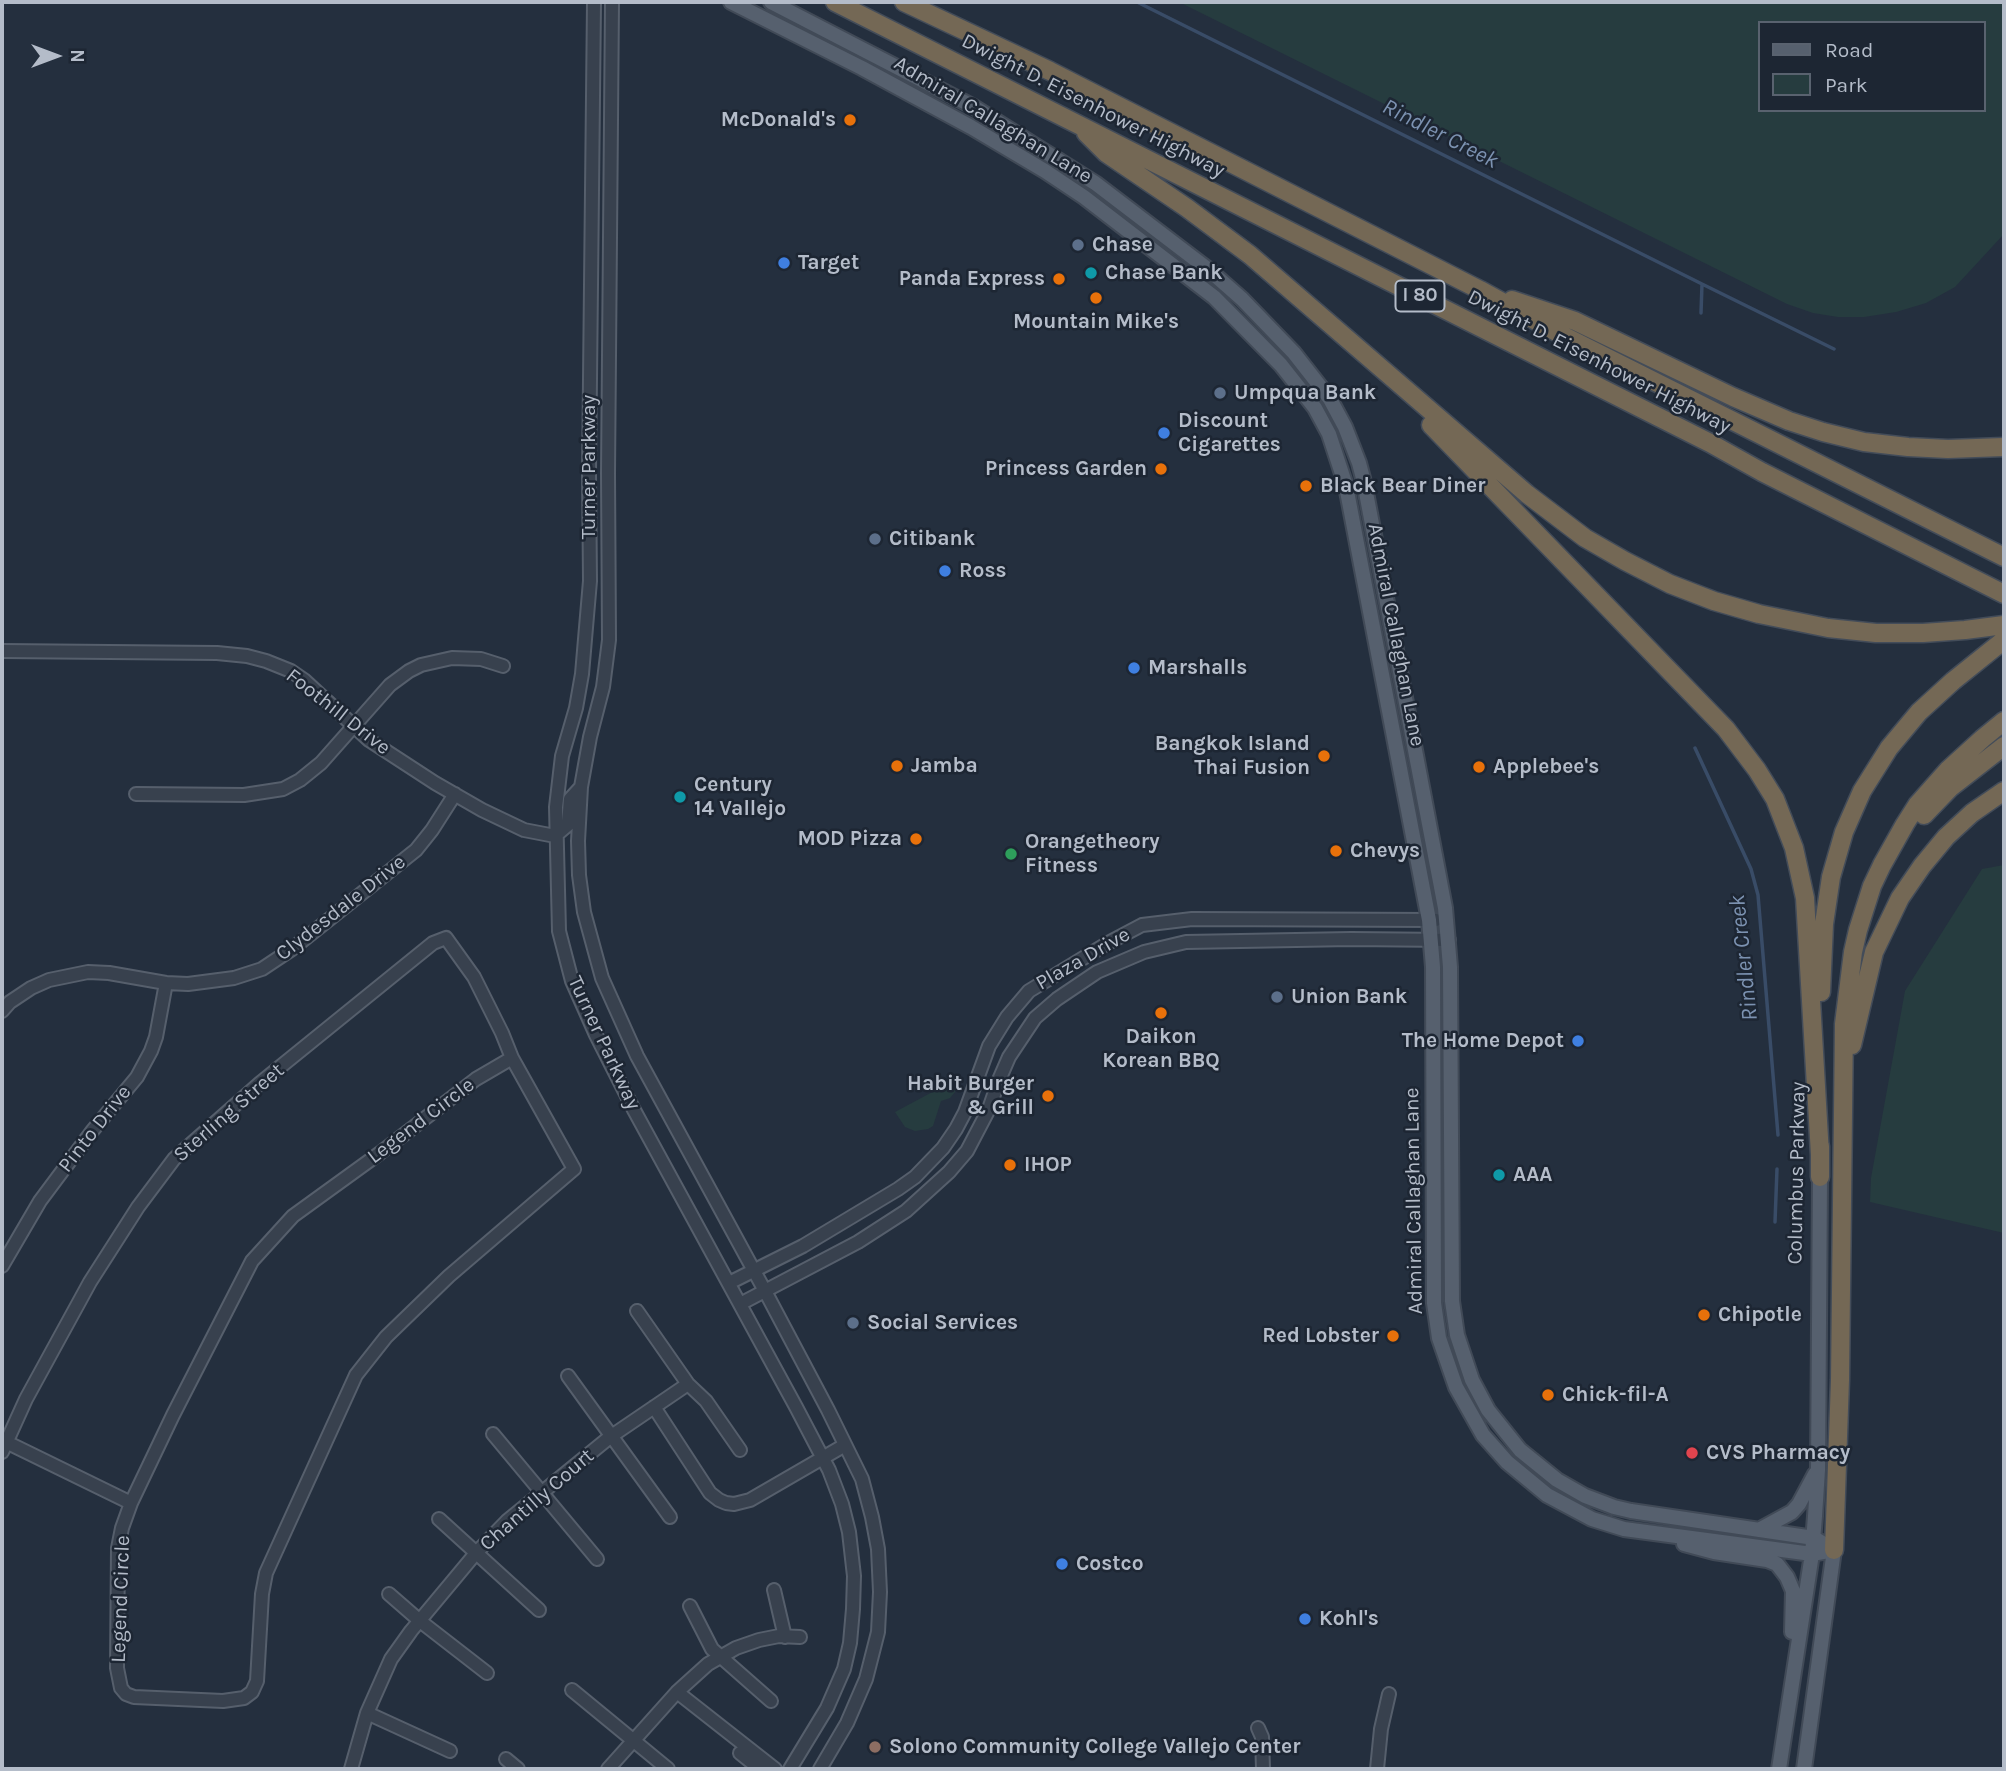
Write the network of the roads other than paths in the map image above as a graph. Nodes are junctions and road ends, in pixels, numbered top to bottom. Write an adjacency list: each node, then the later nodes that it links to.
1 (594, 2): 24 (street, Turner Parkway)
2 (612, 2): 20 (street, Turner Parkway)
3 (731, 2): 26 (main road, Admiral Callaghan Lane)
4 (771, 2): 27 (main road, Admiral Callaghan Lane)
5 (835, 2): 7 (highway, Dwight D. Eisenhower Highway / I 80)
6 (904, 2): 8 (highway, Dwight D. Eisenhower Highway / I 80)
7 (1076, 123): 9 (highway); 12 (highway, Dwight D. Eisenhower Highway / I 80)
8 (1480, 290): 10 (highway); 11 (highway, Dwight D. Eisenhower Highway / I 80)
9 (1358, 349): 13 (highway); 35 (highway)
10 (2004, 446)
11 (2004, 558)
12 (2004, 594)
13 (2004, 625)
14 (2004, 640): 35 (highway, Columbus Parkway)
15 (2, 651): 18 (street, Foothill Drive)
16 (503, 666): 18 (street)
17 (2004, 721): 25 (highway)
18 (353, 727): 22 (street); 23 (street, Foothill Drive)
19 (2004, 746): 25 (highway)
20 (581, 787): 24 (street); 38 (street, Turner Parkway)
21 (2004, 790): 34 (highway)
22 (136, 794)
23 (455, 794): 24 (street, Foothill Drive); 31 (street, Clydesdale Drive)
24 (555, 836): 39 (street, Turner Parkway)
25 (1872, 886): 34 (highway)
26 (1429, 920): 27 (street, Plaza Drive); 28 (main road, Admiral Callaghan Lane); 38 (street, Plaza Drive)
27 (1447, 920): 29 (main road, Admiral Callaghan Lane)
28 (1431, 940): 29 (street, Plaza Drive); 40 (street, Plaza Drive); 57 (main road, Admiral Callaghan Lane)
29 (1449, 940): 58 (main road, Admiral Callaghan Lane)
30 (474, 977): 33 (street, Legend Circle); 48 (street, Sterling Street)
31 (166, 983): 32 (street, Clydesdale Drive); 37 (street, Pinto Drive)
32 (2, 1011)
33 (512, 1058): 54 (street, Legend Circle); 54 (street, Legend Circle)
34 (1843, 1082): 60 (highway)
35 (1820, 1155): 36 (highway, Columbus Parkway)
36 (1820, 1177): 52 (main road, Columbus Parkway)
37 (2, 1266)
38 (754, 1270): 39 (street, Plaza Drive); 40 (street, Turner Parkway)
39 (729, 1283): 41 (street, Turner Parkway)
40 (765, 1291): 41 (street, Plaza Drive); 49 (street, Turner Parkway)
41 (740, 1304): 51 (street, Turner Parkway)
42 (638, 1311): 44 (street)
43 (568, 1376): 47 (street)
44 (688, 1384): 45 (street, Chantilly Court); 50 (street)
45 (654, 1407): 47 (street, Chantilly Court); 51 (street)
46 (493, 1434): 53 (street)
47 (610, 1437): 53 (street, Chantilly Court); 55 (street)
48 (4, 1445): 54 (street)
49 (845, 1445): 51 (street); 93 (street, Turner Parkway)
50 (740, 1450)
51 (823, 1458): 92 (street, Turner Parkway)
52 (1818, 1470): 58 (main road); 59 (main road, Columbus Parkway)
53 (542, 1492): 61 (street, Chantilly Court); 63 (street)
54 (131, 1503)
55 (670, 1517)
56 (439, 1520): 61 (street)
57 (1636, 1530): 62 (main road, Admiral Callaghan Lane); 79 (main road)
58 (1759, 1530): 59 (main road, Admiral Callaghan Lane)
59 (1814, 1538): 60 (main road, Admiral Callaghan Lane); 62 (main road, Columbus Parkway)
60 (1834, 1550): 62 (main road, Admiral Callaghan Lane); 97 (main road)
61 (475, 1553): 67 (street); 68 (street, Chantilly Court)
62 (1812, 1554): 79 (main road, Columbus Parkway)
63 (597, 1559)
64 (774, 1590): 69 (street)
65 (389, 1594): 68 (street)
66 (690, 1606): 71 (street)
67 (539, 1610)
68 (420, 1620): 72 (street); 77 (street, Chantilly Court)
69 (785, 1637): 70 (street); 71 (street)
70 (800, 1637)
71 (719, 1657): 75 (street); 76 (street)
72 (487, 1674)
73 (572, 1690): 80 (street)
74 (1390, 1694): 95 (street)
75 (675, 1695): 80 (street); 83 (street)
76 (771, 1701)
77 (367, 1713): 81 (street, Chantilly Court); 82 (street)
78 (1258, 1727): 94 (street)
79 (1785, 1728): 96 (main road, Columbus Parkway)
80 (634, 1741): 88 (street); 89 (street)
81 (352, 1750): 85 (street, Chantilly Court); 86 (street, Chantilly Court)
82 (450, 1751)
83 (746, 1753): 90 (street); 91 (street)
84 (506, 1759): 87 (street)
85 (343, 1769)
86 (351, 1769)
87 (518, 1769)
88 (608, 1769)
89 (668, 1769)
90 (760, 1769)
91 (775, 1769)
92 (790, 1769)
93 (820, 1769)
94 (1263, 1769)
95 (1377, 1769)
96 (1779, 1769)
97 (1804, 1769)

